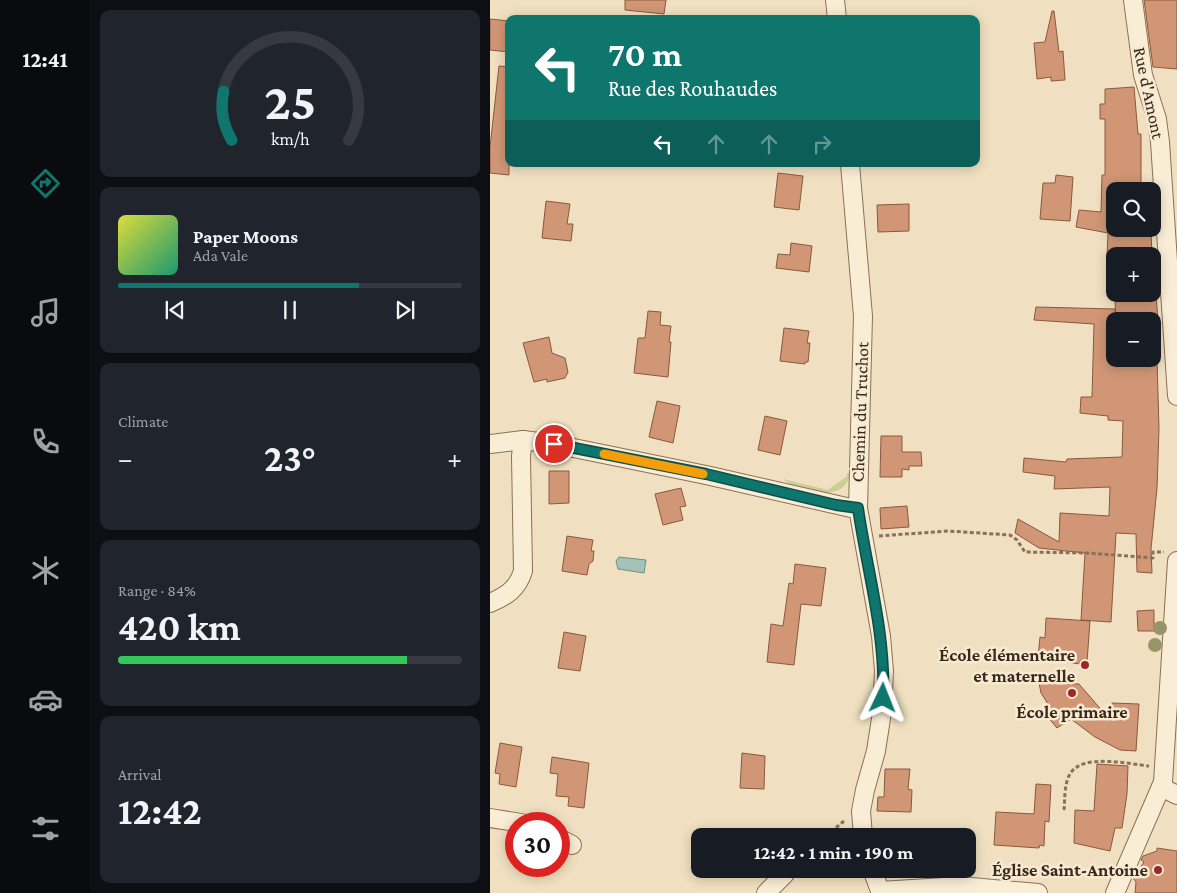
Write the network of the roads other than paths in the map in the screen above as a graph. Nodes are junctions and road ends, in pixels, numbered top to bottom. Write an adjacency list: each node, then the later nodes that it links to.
1 (835, 0): 3 (street)
2 (1133, 0): 5 (street, Rue d'Amont)
3 (837, 15)
4 (850, 167): 8 (street, Chemin du Truchot)
5 (1177, 396)
6 (523, 440): 7 (street); 8 (street); 10 (street)
7 (490, 444)
8 (858, 508): 15 (street, Chemin du Truchot)
9 (1173, 557): 11 (street)
10 (490, 603)
11 (1176, 610): 12 (street)
12 (1169, 791): 21 (street)
13 (490, 818): 14 (street)
14 (505, 820)
15 (862, 828)
16 (781, 878): 19 (street)
17 (875, 878): 18 (street)
18 (880, 892): 20 (street)
19 (766, 893)
20 (1038, 893)
21 (1115, 893)

